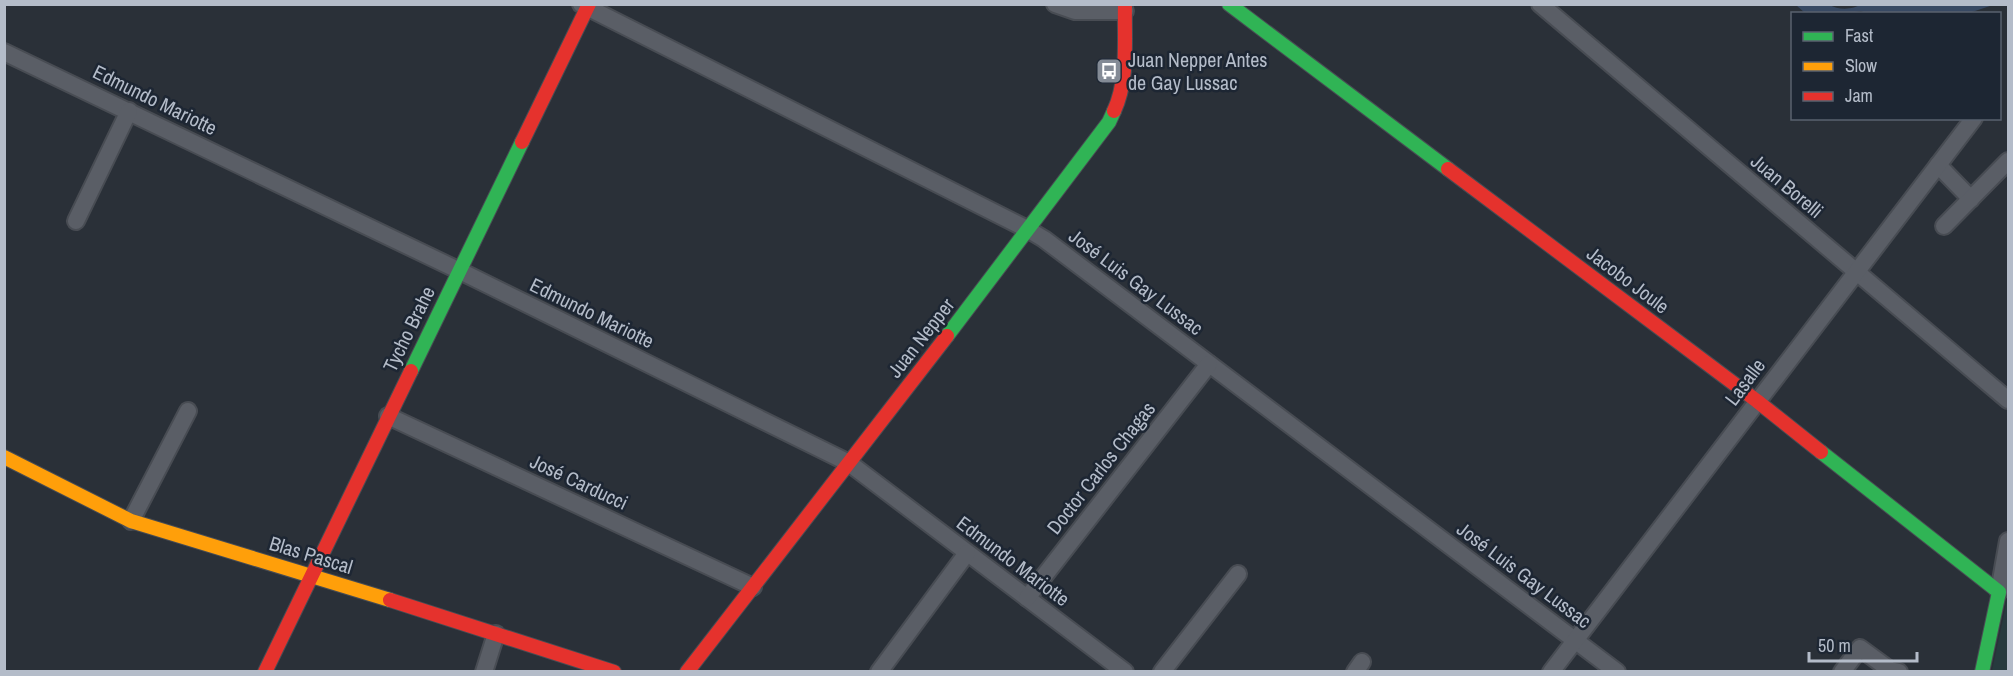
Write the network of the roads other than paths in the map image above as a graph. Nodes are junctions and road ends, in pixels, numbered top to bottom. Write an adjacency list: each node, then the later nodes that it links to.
1 (1055, 4): 5 (street)
2 (1229, 4): 19 (main road, Jacobo Joule)
3 (1540, 4): 16 (street, Juan Borelli)
4 (585, 6): 14 (street, José Luis Gay Lussac); 15 (main road, Tycho Brahe)
5 (1125, 8): 14 (main road, Juan Nepper)
6 (4, 52): 7 (street, Edmundo Mariotte)
7 (129, 111): 12 (street); 15 (street, Edmundo Mariotte)
8 (1972, 120): 10 (street, Lasalle)
9 (2008, 161): 11 (street)
10 (1938, 165): 11 (street); 16 (street, Lasalle)
11 (1971, 199): 13 (street)
12 (76, 221)
13 (1944, 226)
14 (1029, 230): 17 (street, José Luis Gay Lussac); 23 (main road, Juan Nepper)
15 (460, 272): 21 (main road, Tycho Brahe); 23 (street, Edmundo Mariotte)
16 (1856, 272): 18 (street, Juan Borelli); 19 (street, Lasalle)
17 (1209, 364): 31 (street, Doctor Carlos Chagas); 33 (street, José Luis Gay Lussac)
18 (2008, 400)
19 (1757, 401): 30 (main road, Jacobo Joule); 33 (street, Lasalle)
20 (188, 411): 24 (street)
21 (388, 416): 28 (main road, Tycho Brahe); 29 (street, José Carducci)
22 (4, 457): 24 (main road, Blas Pascal)
23 (849, 463): 26 (street, Edmundo Mariotte); 29 (main road, Juan Nepper)
24 (131, 521): 28 (main road, Blas Pascal)
25 (2008, 541): 30 (street)
26 (967, 553): 31 (street, Edmundo Mariotte); 39 (street)
27 (1238, 574): 41 (street)
28 (312, 575): 32 (main road, Blas Pascal); 35 (main road, Tycho Brahe)
29 (753, 587): 38 (main road, Juan Nepper)
30 (1999, 592): 46 (main road)
31 (1027, 598): 34 (street, Edmundo Mariotte)
32 (496, 634): 36 (street); 37 (main road, Blas Pascal)
33 (1575, 640): 42 (street, Lasalle); 43 (street, José Luis Gay Lussac)
34 (1106, 666): 40 (street, Edmundo Mariotte)
35 (265, 672)
36 (484, 672)
37 (614, 672)
38 (687, 672)
39 (879, 672)
40 (1125, 672)
41 (1162, 672)
42 (1551, 672)
43 (1617, 672)
44 (1842, 672): 45 (street)
45 (1899, 672)
46 (1982, 672)

